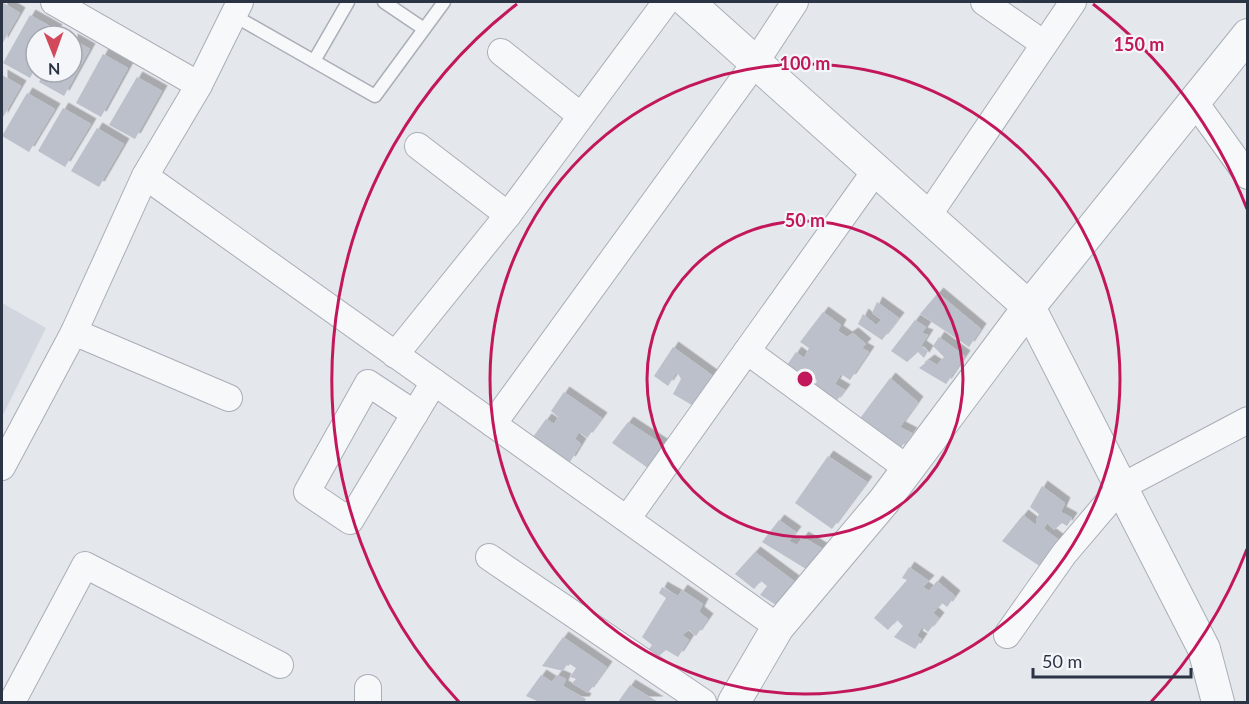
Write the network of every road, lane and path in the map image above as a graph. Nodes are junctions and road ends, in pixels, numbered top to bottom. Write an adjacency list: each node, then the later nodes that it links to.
1 (54, 2): 17 (street)
2 (348, 2): 15 (lane)
3 (384, 2): 11 (lane)
4 (444, 2): 11 (lane)
5 (666, 2): 19 (street)
6 (688, 2): 16 (street)
7 (795, 2): 16 (street)
8 (984, 2): 13 (street)
9 (1073, 2): 13 (street)
10 (237, 8): 15 (lane); 17 (street)
11 (424, 28): 15 (lane)
12 (1248, 35): 18 (street)
13 (1044, 44): 25 (street)
14 (501, 52): 19 (street)
15 (314, 61)
16 (755, 63): 21 (street); 34 (street)
17 (199, 86): 22 (street)
18 (1194, 101): 23 (street); 26 (street)
19 (581, 116): 24 (street)
20 (418, 146): 24 (street)
21 (876, 170): 25 (street); 28 (street)
22 (145, 176): 27 (street); 29 (street)
23 (1248, 176)
24 (508, 215): 29 (street)
25 (928, 216): 26 (street)
26 (1029, 307): 36 (street); 37 (street)
27 (74, 332): 31 (street); 35 (street)
28 (747, 351): 36 (street); 38 (street)
29 (395, 355): 30 (street)
30 (434, 382): 32 (street); 34 (street)
31 (229, 398)
32 (415, 414): 32 (street)
33 (1248, 420): 37 (street)
34 (494, 424): 38 (street)
35 (2, 467)
36 (908, 469): 40 (street)
37 (1121, 487): 41 (street); 46 (street)
38 (627, 519): 40 (street)
39 (489, 557): 44 (street)
40 (778, 627): 45 (street)
41 (1007, 635)
42 (280, 665): 43 (street)
43 (12, 702)
44 (703, 702)
45 (734, 702)
46 (1218, 702)

